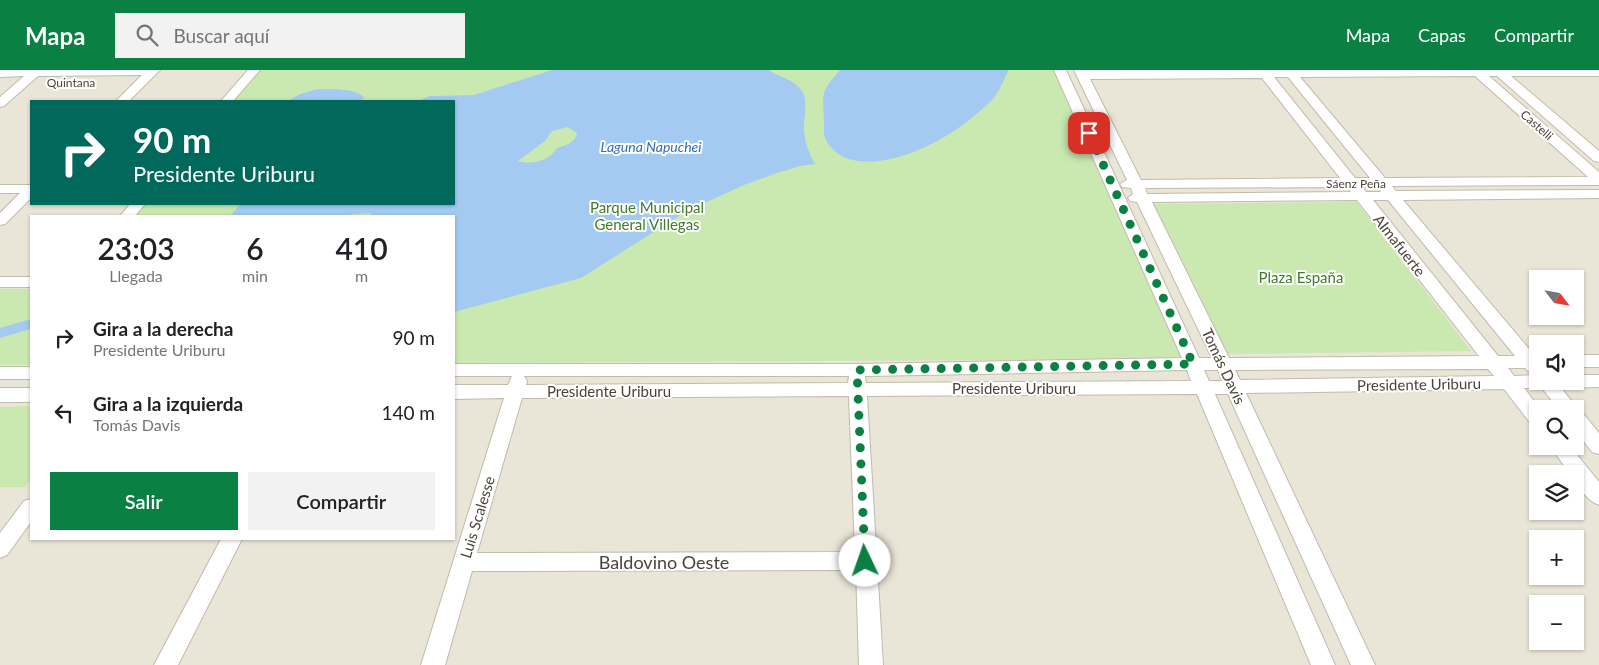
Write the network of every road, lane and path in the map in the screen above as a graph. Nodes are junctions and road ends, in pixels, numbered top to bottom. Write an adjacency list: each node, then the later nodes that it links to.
1 (154, 70): 5 (street, Quintana); 14 (street)
2 (254, 70): 16 (street)
3 (1060, 70): 25 (street, Tomás Davis)
4 (0, 72): 5 (street, Quintana)
5 (36, 72): 13 (street)
6 (1264, 72): 7 (street); 11 (street); 20 (street, Almafuerte)
7 (1290, 72): 8 (street); 21 (street, Almafuerte)
8 (1477, 72): 9 (street); 19 (street, Castelli)
9 (1498, 72): 10 (street); 18 (street, Castelli)
10 (1599, 72)
11 (1082, 73): 26 (street, Tomás Davis)
12 (0, 82): 13 (street, Quintana)
13 (25, 82): 14 (street, Quintana); 17 (street)
14 (142, 82): 15 (street)
15 (123, 100)
16 (228, 100)
17 (0, 103)
18 (1599, 158)
19 (1599, 180): 21 (street, Sáenz Peña)
20 (1351, 183): 21 (street, Sáenz Peña); 26 (street, Sáenz Peña); 28 (street, Almafuerte)
21 (1381, 183): 29 (street, Almafuerte)
22 (0, 189): 23 (street)
23 (30, 190)
24 (30, 191): 31 (street)
25 (1116, 191): 26 (street, Sáenz Peña); 41 (street, Tomás Davis)
26 (1141, 191): 28 (street, Sáenz Peña); 42 (street, Tomás Davis)
27 (1599, 194): 29 (street, Sáenz Peña)
28 (1361, 196): 29 (street, Sáenz Peña); 40 (street, Almafuerte)
29 (1392, 196): 37 (street, Almafuerte)
30 (0, 204): 31 (street)
31 (17, 204): 34 (street)
32 (137, 205): 33 (street)
33 (128, 215)
34 (0, 221)
35 (0, 282): 36 (street)
36 (30, 282)
37 (1529, 358)
38 (1584, 361): 39 (street)
39 (1599, 361)
40 (1492, 363): 42 (street, Presidente Uriburu); 43 (street, Presidente Uriburu); 52 (street, Almafuerte)
41 (1193, 364): 42 (street, Presidente Uriburu); 48 (street, Presidente Uriburu); 53 (street, Tomás Davis)
42 (1224, 364): 54 (street, Tomás Davis)
43 (1529, 365)
44 (522, 369): 45 (street, Presidente Uriburu); 48 (street, Presidente Uriburu); 57 (street, Luis Scalesse)
45 (455, 370)
46 (30, 373): 47 (street)
47 (0, 374)
48 (857, 380): 53 (street, Presidente Uriburu); 57 (street, Presidente Uriburu); 69 (street)
49 (1584, 381): 50 (street, Presidente Uriburu)
50 (1599, 381)
51 (1529, 382): 52 (street, Presidente Uriburu)
52 (1509, 383): 54 (street, Presidente Uriburu); 61 (street, Almafuerte)
53 (1202, 387): 54 (street, Presidente Uriburu); 74 (street, Tomás Davis)
54 (1234, 387): 75 (street, Tomás Davis)
55 (1553, 390): 60 (street)
56 (455, 392): 57 (street, Presidente Uriburu)
57 (515, 392): 70 (street, Luis Scalesse)
58 (0, 395): 59 (street)
59 (30, 395)
60 (1561, 400)
61 (1529, 408)
62 (1584, 428): 63 (street)
63 (1599, 447)
64 (1566, 455): 65 (street)
65 (1599, 497)
66 (30, 508): 68 (street)
67 (231, 540): 71 (street)
68 (0, 549)
69 (865, 561): 70 (street, Baldovino Oeste); 73 (street)
70 (464, 562): 72 (street, Luis Scalesse)
71 (166, 665)
72 (433, 665)
73 (871, 665)
74 (1323, 665)
75 (1363, 665)

